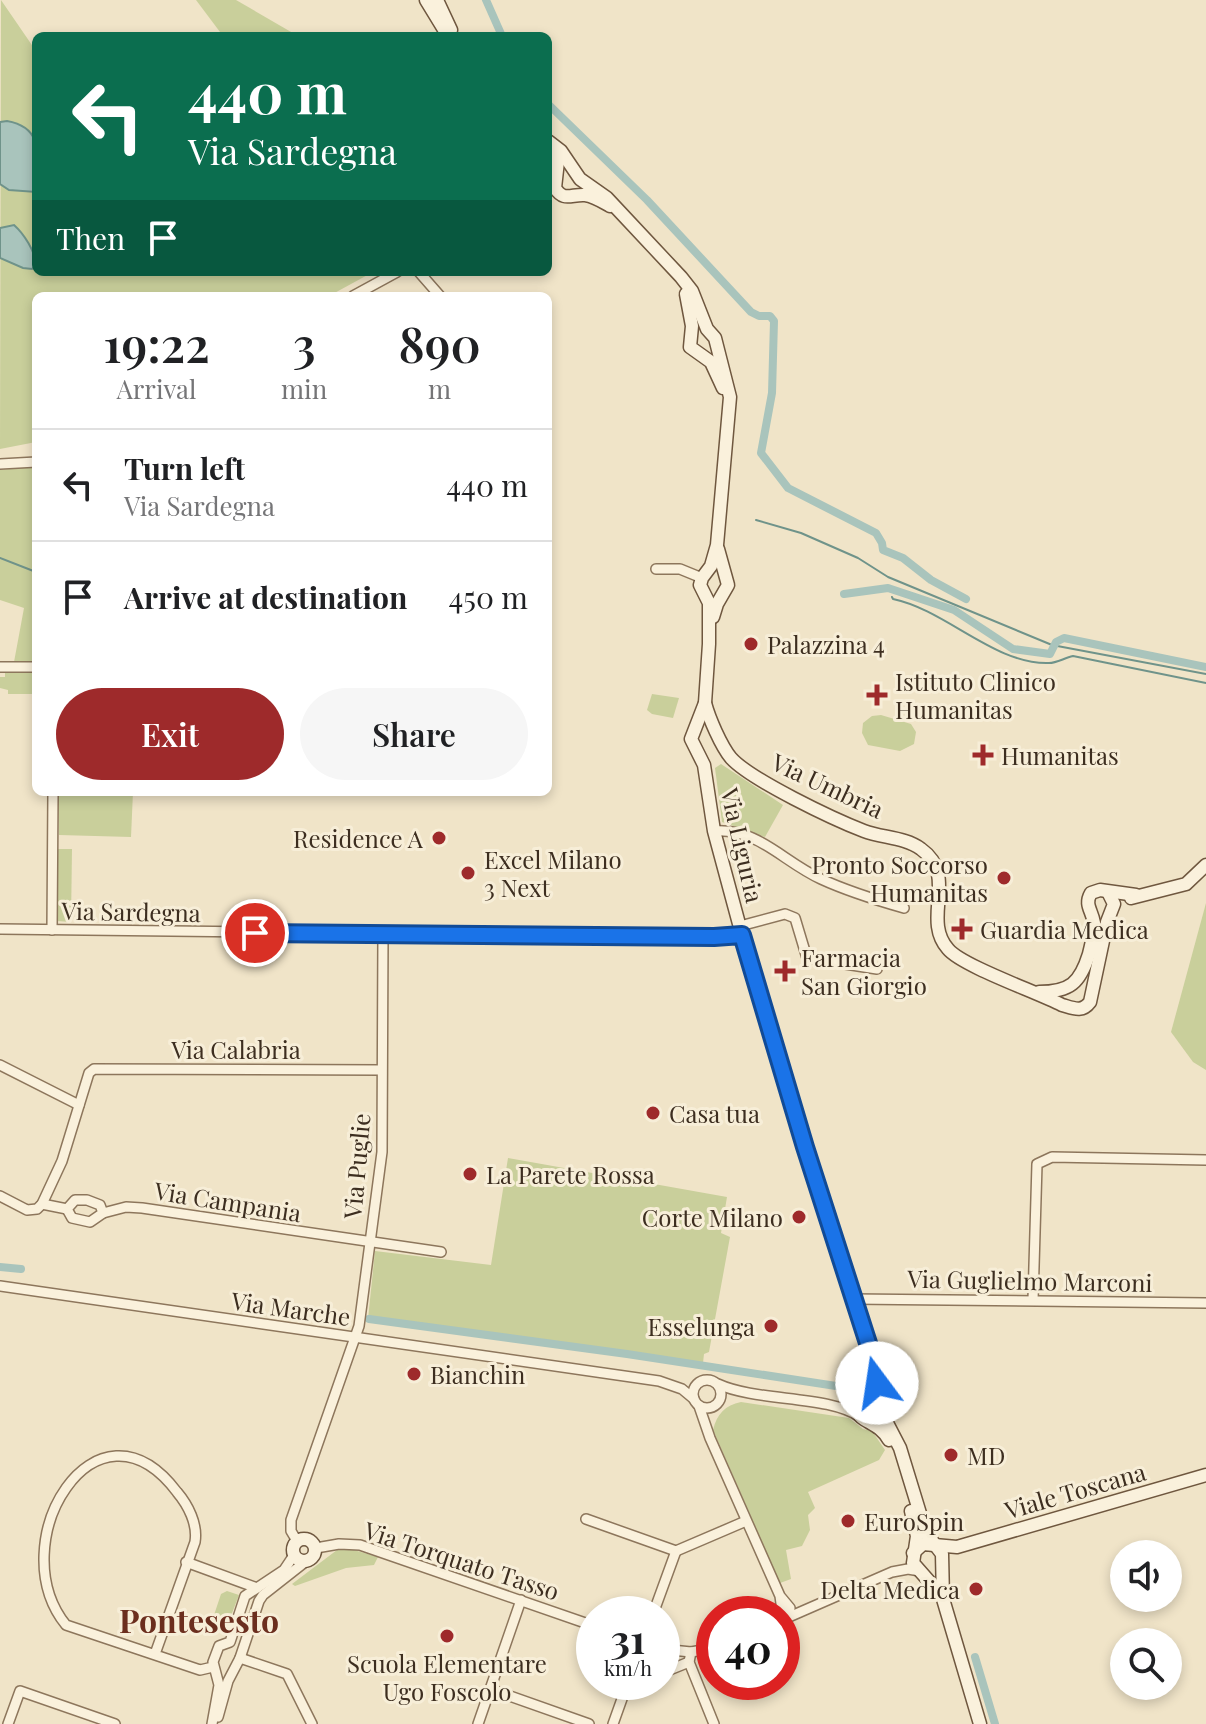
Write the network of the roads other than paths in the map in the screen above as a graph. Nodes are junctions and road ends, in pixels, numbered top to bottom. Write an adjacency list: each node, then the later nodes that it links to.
1 (426, 0): 3 (street)
2 (437, 0): 4 (street)
3 (446, 32)
4 (453, 32)
5 (552, 144): 7 (street)
6 (552, 149): 8 (street)
7 (578, 175): 8 (street); 9 (street); 10 (street)
8 (554, 180): 9 (street)
9 (560, 195): 10 (street)
10 (616, 210): 13 (street)
11 (390, 276): 14 (street)
12 (422, 276): 15 (street)
13 (685, 283): 16 (street); 17 (street)
14 (360, 292)
15 (436, 292)
16 (707, 329): 17 (street); 18 (street)
17 (691, 334): 19 (street)
18 (716, 342): 19 (street); 20 (street)
19 (700, 355): 20 (street)
20 (730, 413): 25 (street)
21 (32, 456): 22 (street)
22 (14, 462): 23 (street); 24 (street)
23 (32, 462)
24 (0, 464)
25 (717, 545): 27 (street); 28 (street)
26 (656, 569): 28 (street)
27 (723, 574): 28 (street); 30 (street)
28 (704, 575): 29 (street)
29 (706, 596): 30 (street); 31 (street)
30 (722, 596): 31 (street)
31 (709, 644): 34 (street)
32 (0, 667): 33 (street)
33 (32, 667)
34 (705, 703): 35 (street); 36 (street)
35 (696, 727): 36 (street); 37 (street, Via Liguria)
36 (717, 732): 37 (street); 38 (street)
37 (709, 756): 38 (street, Via Umbria); 40 (street, Via Liguria)
38 (731, 758): 53 (street, Via Umbria)
39 (53, 796): 48 (street)
40 (714, 831): 44 (street); 49 (street, Via Liguria)
41 (1206, 865): 43 (street)
42 (1108, 892): 43 (street); 45 (street); 46 (street)
43 (1136, 895): 45 (street)
44 (904, 908)
45 (1112, 909): 46 (street); 54 (street)
46 (1091, 912): 52 (street)
47 (0, 929): 48 (street, Via Sardegna)
48 (52, 930): 50 (street, Via Sardegna)
49 (741, 931): 50 (street, Via Sardegna); 51 (street, Via Sardegna); 67 (street, Via Liguria)
50 (383, 934): 57 (street, Via Puglie)
51 (877, 969)
52 (1071, 985): 53 (street); 54 (street); 55 (street)
53 (1038, 992): 55 (street)
54 (1091, 997): 55 (street)
55 (1070, 1007)
56 (0, 1065): 58 (street)
57 (381, 1070): 58 (street, Via Calabria); 64 (street, Via Puglie)
58 (79, 1105): 61 (street)
59 (1206, 1160): 68 (street)
60 (0, 1196): 61 (street, Via Campania)
61 (42, 1204): 62 (street, Via Campania)
62 (67, 1209): 63 (street, Via Campania); 63 (street, Via Campania)
63 (103, 1213): 64 (street, Via Campania)
64 (370, 1242): 65 (street, Via Campania); 70 (street, Via Puglie)
65 (441, 1252)
66 (0, 1286): 70 (street, Via Marche)
67 (853, 1299): 68 (street, Via Guglielmo Marconi); 71 (street, Via Liguria)
68 (1033, 1300): 69 (street, Via Guglielmo Marconi)
69 (1206, 1303)
70 (355, 1337): 72 (street, Via Marche); 92 (street, Via Puglie)
71 (872, 1356): 76 (street, Via Liguria); 77 (street)
72 (659, 1381): 73 (street); 78 (street)
73 (700, 1382): 74 (street); 78 (street)
74 (718, 1384): 75 (street); 79 (street)
75 (746, 1393): 79 (street); 80 (street)
76 (881, 1395): 77 (street); 81 (street)
77 (859, 1396): 80 (street); 82 (street)
78 (696, 1402): 79 (street); 83 (street)
79 (719, 1403): 83 (street)
80 (822, 1404): 82 (street)
81 (885, 1408): 82 (street); 88 (street)
82 (864, 1419): 93 (street)
83 (708, 1429): 87 (street)
84 (71, 1464): 95 (street)
85 (1206, 1475): 89 (street, Viale Toscana)
86 (586, 1519): 91 (street)
87 (746, 1521): 91 (street); 100 (street)
88 (935, 1545): 89 (street, Viale Toscana); 93 (street); 94 (street)
89 (957, 1547): 94 (street, Viale Toscana)
90 (316, 1548): 92 (street); 92 (street); 102 (street, Via Torquato Tasso)
91 (676, 1551): 99 (street)
92 (298, 1553): 98 (street); 111 (street)
93 (913, 1553): 96 (street); 97 (street)
94 (942, 1561): 96 (street); 101 (street)
95 (186, 1562): 98 (street); 109 (street)
96 (920, 1571): 97 (street); 101 (street)
97 (892, 1572): 104 (street)
98 (257, 1588): 107 (street)
99 (660, 1596)
100 (780, 1596)
101 (943, 1599): 127 (street)
102 (521, 1600): 105 (street, Via Torquato Tasso); 117 (street)
103 (44, 1608): 109 (street)
104 (800, 1612)
105 (576, 1620)
106 (210, 1622): 107 (street)
107 (235, 1628): 108 (street)
108 (230, 1642): 111 (street); 115 (street)
109 (155, 1654): 115 (street)
110 (680, 1654): 113 (street)
111 (240, 1655): 116 (street); 122 (street)
112 (696, 1655): 113 (street)
113 (690, 1657): 114 (street); 126 (street)
114 (680, 1663)
115 (215, 1670): 116 (street); 121 (street)
116 (231, 1675): 121 (street)
117 (490, 1689): 123 (street); 124 (street)
118 (622, 1700): 125 (street)
119 (8, 1724): 120 (street)
120 (115, 1724)
121 (214, 1724)
122 (312, 1724)
123 (478, 1724)
124 (589, 1724)
125 (613, 1724)
126 (714, 1724)
127 (980, 1724)

